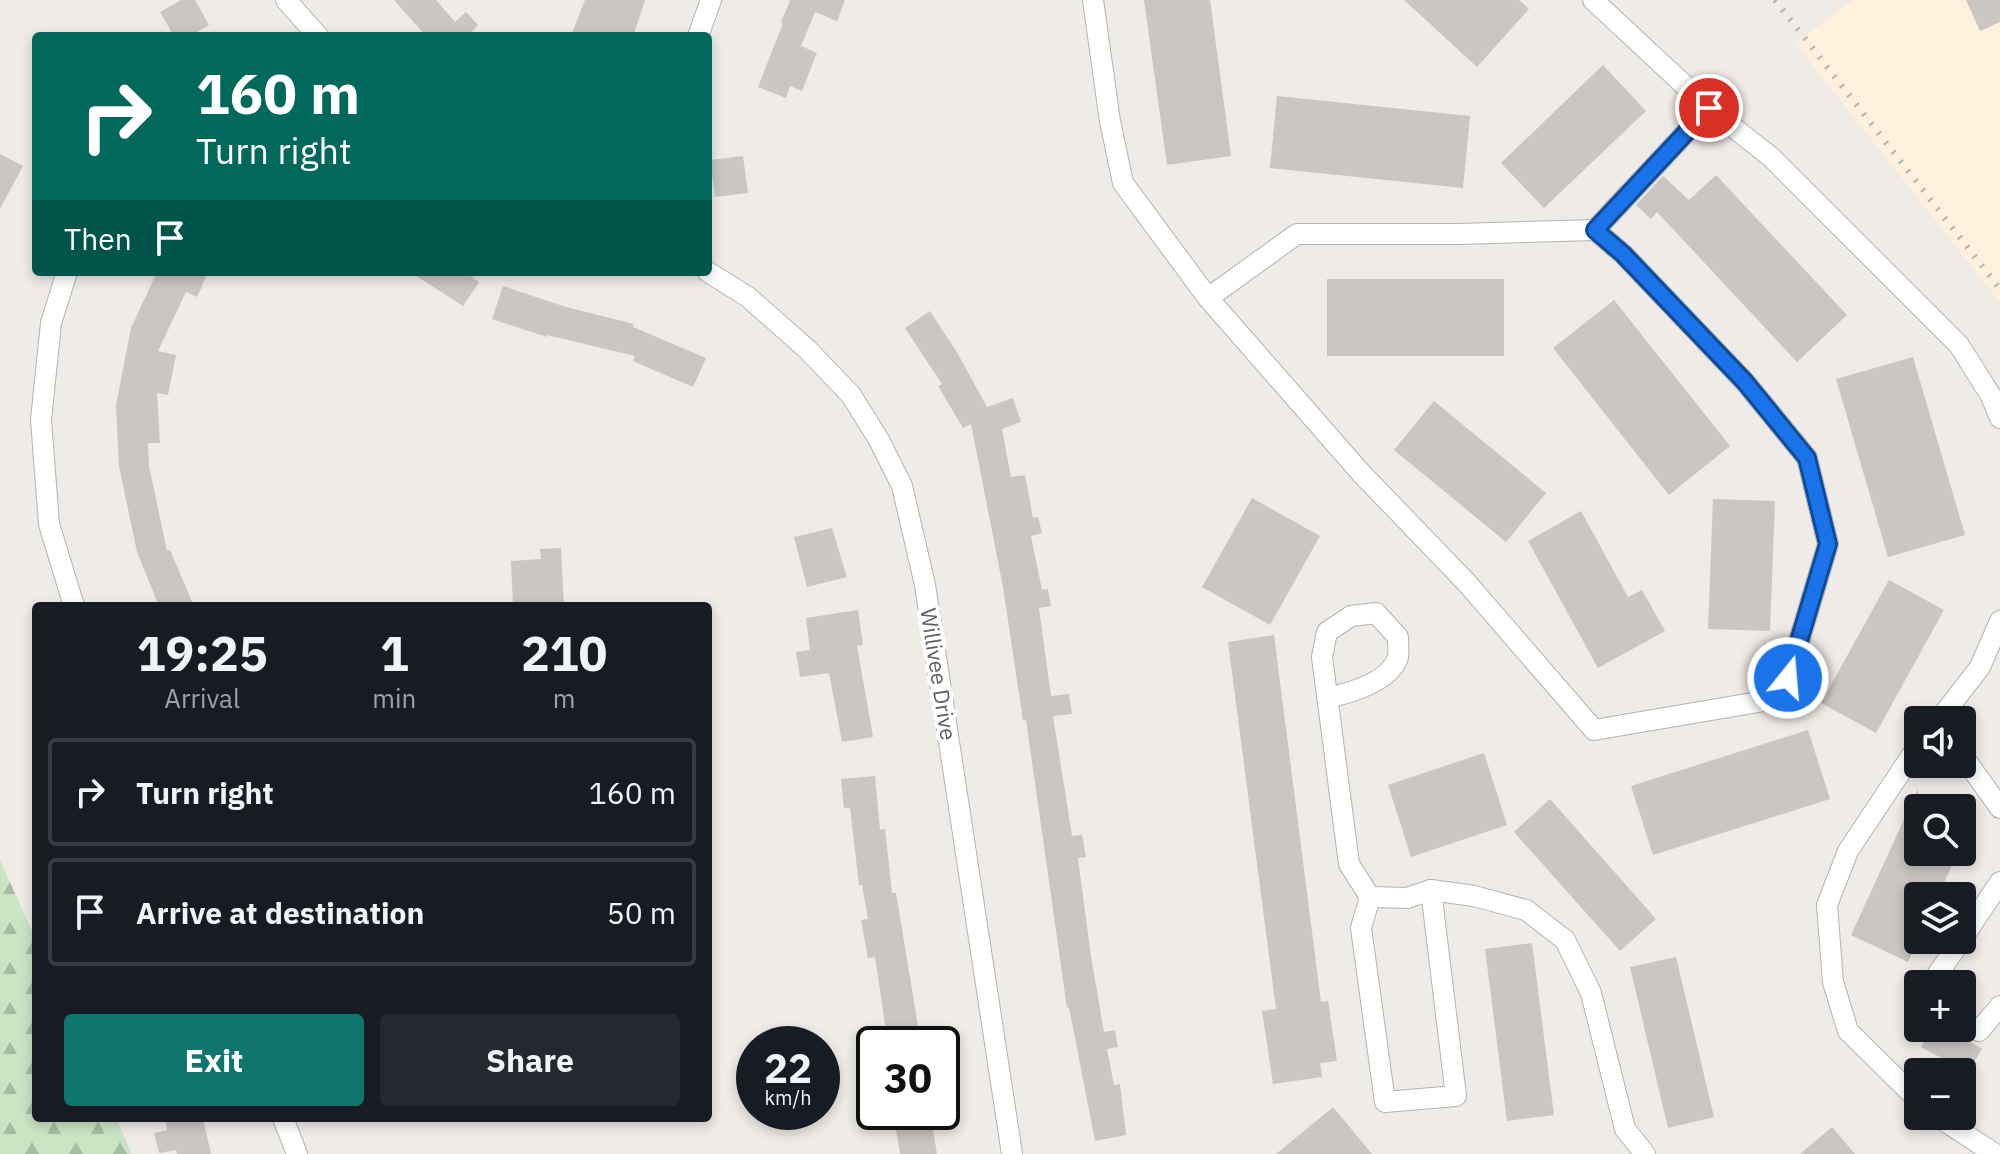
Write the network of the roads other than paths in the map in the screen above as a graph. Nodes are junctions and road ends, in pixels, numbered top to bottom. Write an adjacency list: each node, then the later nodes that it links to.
1 (286, 0): 5 (street)
2 (711, 0): 6 (street)
3 (1093, 0): 11 (street)
4 (1593, 0): 7 (street)
5 (308, 32)
6 (699, 32)
7 (1709, 108): 8 (street); 12 (street)
8 (1595, 230): 11 (street); 11 (street)
9 (712, 274): 30 (street, Willivee Drive)
10 (66, 276): 13 (street)
11 (1208, 298)
12 (2000, 418)
13 (73, 602)
14 (2000, 621): 16 (street)
15 (1327, 698): 15 (street); 22 (street)
16 (1950, 706)
17 (1904, 767): 26 (street)
18 (1976, 775): 19 (street)
19 (2000, 808)
20 (2000, 882): 23 (street)
21 (1431, 890): 22 (street); 22 (street); 31 (street)
22 (1370, 897)
23 (1976, 918)
24 (2000, 1006): 25 (street)
25 (1976, 1029)
26 (1904, 1086)
27 (285, 1122): 29 (street)
28 (1958, 1130): 32 (street)
29 (297, 1154)
30 (1012, 1154)
31 (1645, 1154)
32 (1995, 1154)

